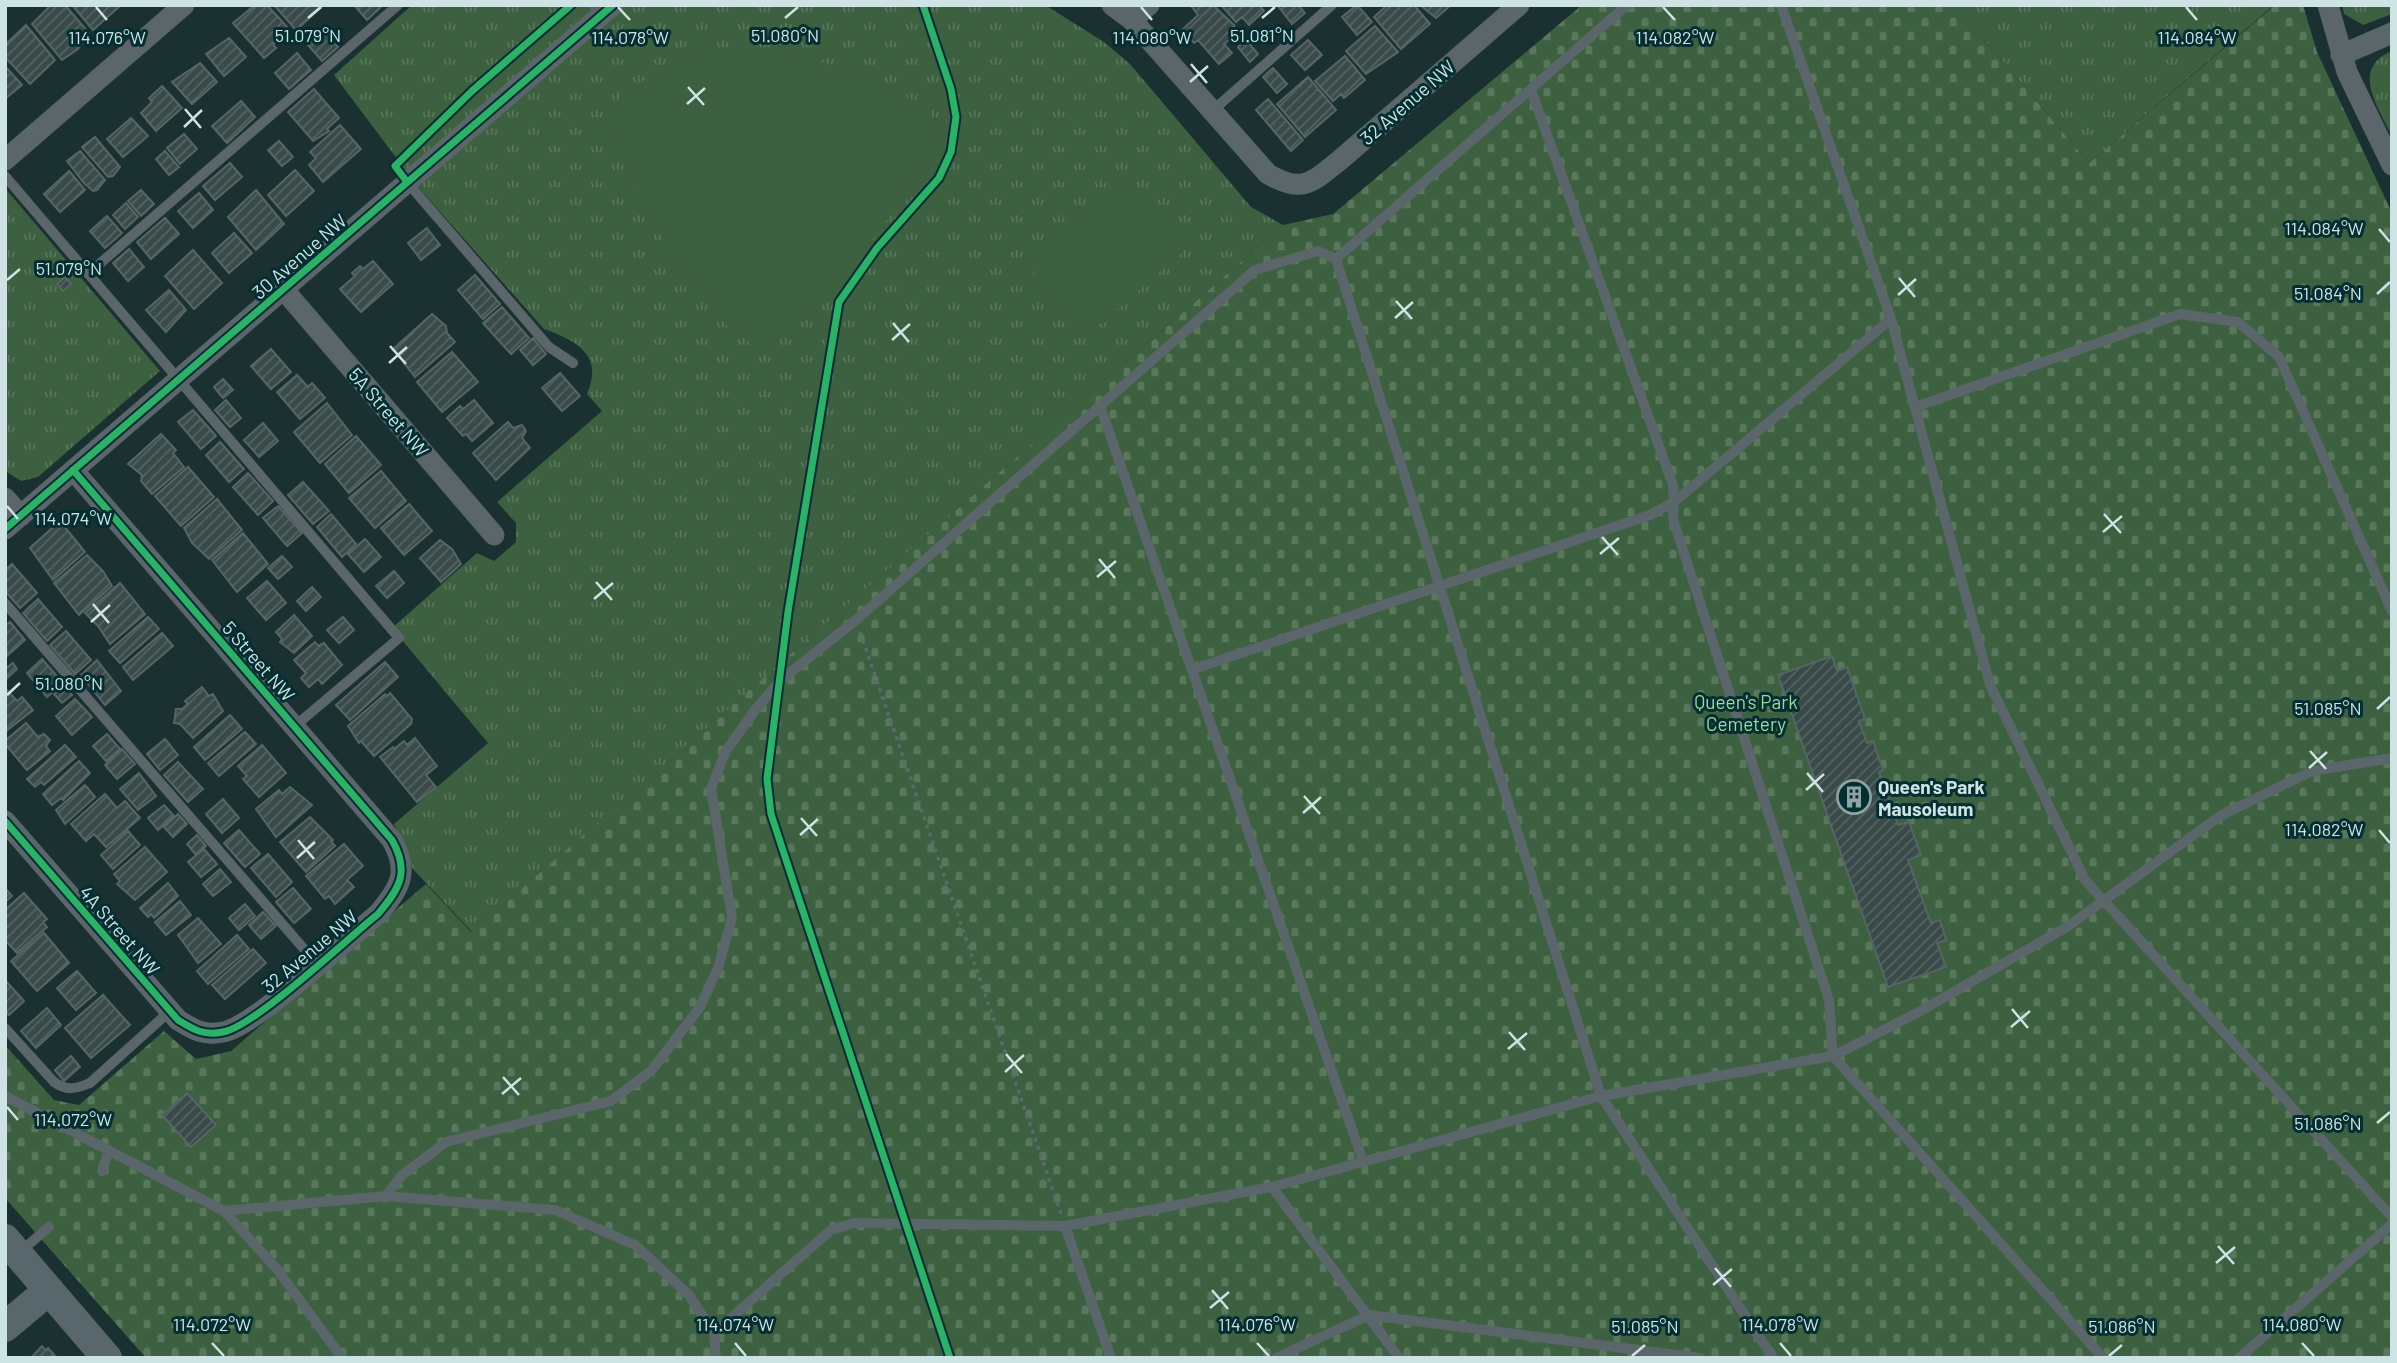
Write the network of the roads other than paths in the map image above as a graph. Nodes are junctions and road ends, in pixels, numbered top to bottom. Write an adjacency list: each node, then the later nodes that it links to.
1 (184, 5): 16 (street)
2 (397, 5): 21 (lane)
3 (612, 5): 19 (street, 30 Avenue NW)
4 (1112, 5): 11 (street)
5 (1149, 5): 11 (street)
6 (1332, 5): 15 (lane)
7 (1519, 5): 15 (street, 32 Avenue NW)
8 (1628, 5): 14 (lane)
9 (1781, 5): 23 (lane)
10 (2328, 5): 13 (street)
11 (1132, 20): 15 (street)
12 (2392, 33): 13 (street)
13 (2341, 55): 17 (street)
14 (1531, 90): 20 (lane); 30 (lane)
15 (1211, 112)
16 (5, 160)
17 (2392, 165)
18 (5, 176): 21 (lane)
19 (407, 182): 22 (street, 30 Avenue NW); 24 (lane)
20 (1336, 259): 26 (lane); 33 (lane)
21 (89, 273): 25 (lane)
22 (284, 290): 25 (street, 30 Avenue NW); 32 (street, 5A Street NW)
23 (1891, 318): 27 (lane); 30 (lane)
24 (573, 363)
25 (180, 378): 28 (street, 30 Avenue NW); 37 (lane)
26 (1100, 406): 36 (lane); 53 (lane)
27 (1915, 407): 35 (lane); 41 (lane)
28 (73, 470): 31 (street, 30 Avenue NW); 37 (street, 5 Street NW)
29 (5, 498): 31 (street)
30 (1674, 502): 33 (lane); 46 (lane)
31 (13, 523)
32 (495, 535)
33 (1437, 585): 36 (lane); 48 (lane)
34 (5, 603): 42 (lane)
35 (2392, 611)
36 (1194, 669): 50 (lane)
37 (295, 726): 40 (street, 5 Street NW)
38 (2392, 758): 41 (lane)
39 (5, 821): 43 (street, 4A Street NW)
40 (401, 880): 42 (street, 32 Avenue NW)
41 (2102, 900): 46 (lane); 55 (lane)
42 (317, 964): 45 (street, 32 Avenue NW)
43 (170, 1011): 44 (lane); 45 (street, 4A Street NW)
44 (5, 1028)
45 (226, 1032)
46 (1833, 1056): 48 (lane); 72 (lane)
47 (5, 1096): 49 (lane)
48 (1601, 1096): 50 (lane); 71 (lane)
49 (109, 1150): 51 (lane); 54 (lane)
50 (1363, 1161): 52 (lane)
51 (102, 1171)
52 (1272, 1187): 57 (lane); 61 (lane)
53 (386, 1196): 54 (lane); 63 (lane)
54 (224, 1211): 65 (lane)
55 (2392, 1217)
56 (2392, 1224): 73 (lane)
57 (1065, 1226): 63 (lane); 67 (lane)
58 (49, 1227): 59 (lane)
59 (11, 1246): 60 (main road)
60 (49, 1290): 62 (main road); 64 (main road)
61 (1369, 1315): 68 (lane); 69 (lane); 70 (lane)
62 (5, 1327)
63 (714, 1333): 66 (lane)
64 (107, 1358)
65 (342, 1358)
66 (716, 1358)
67 (1111, 1358)
68 (1276, 1358)
69 (1399, 1358)
70 (1700, 1358)
71 (1773, 1358)
72 (2103, 1358)
73 (2239, 1358)

